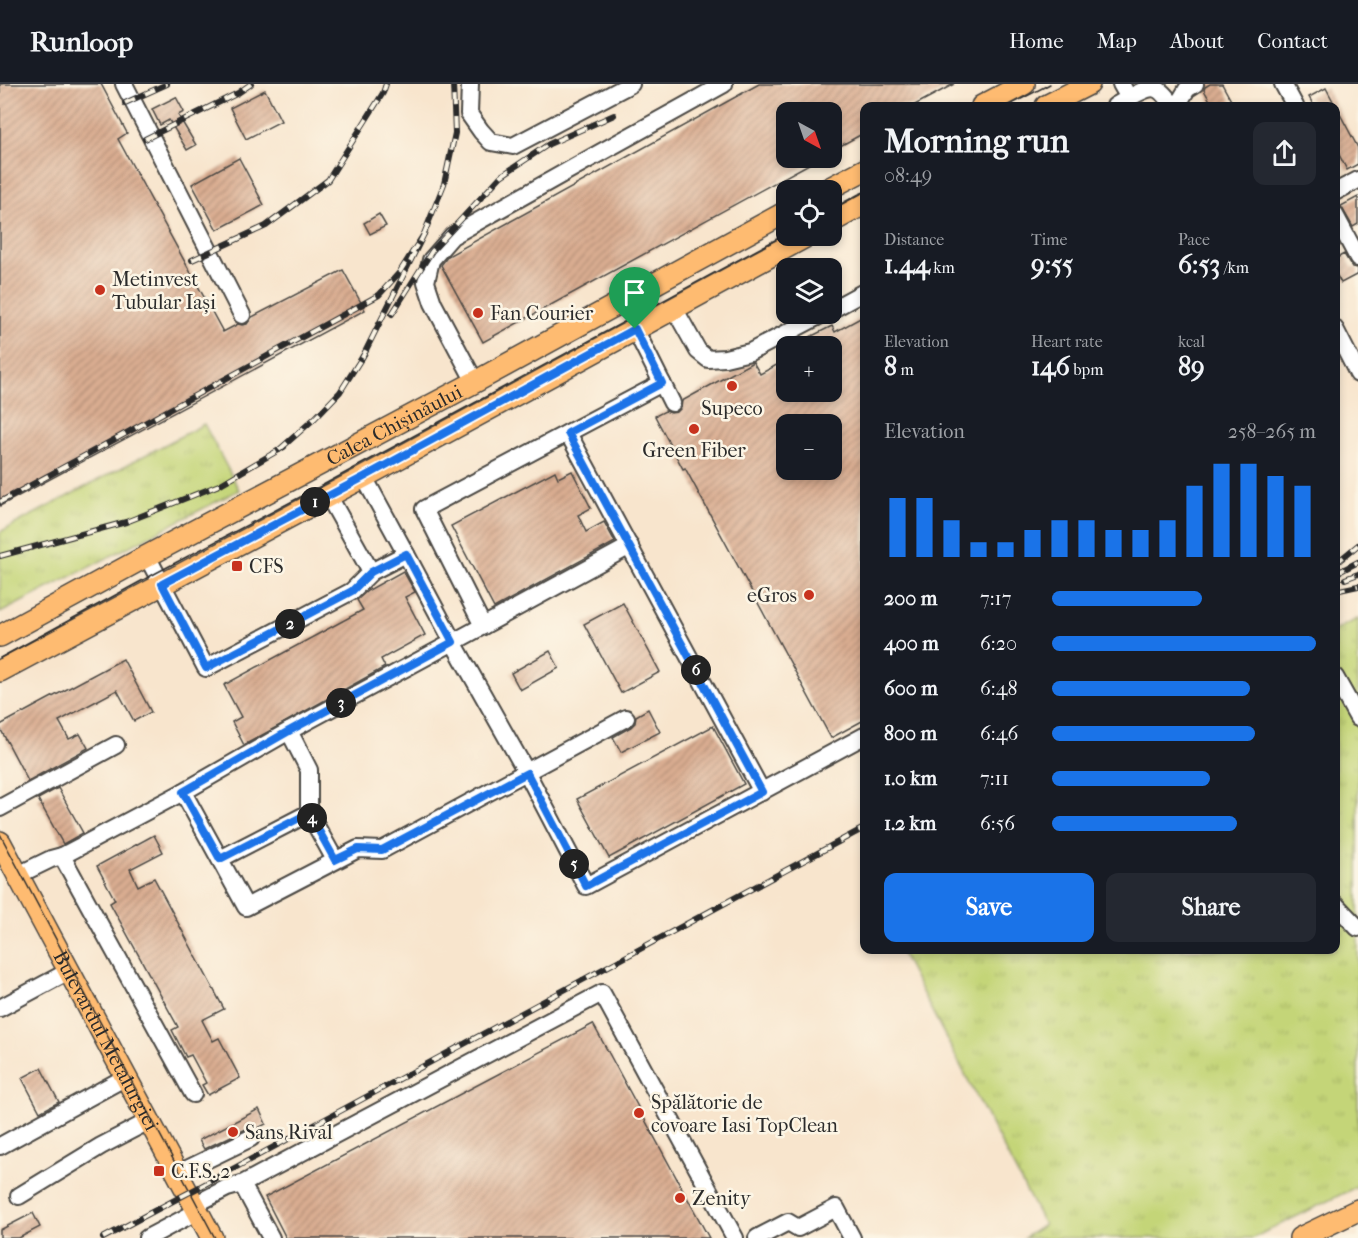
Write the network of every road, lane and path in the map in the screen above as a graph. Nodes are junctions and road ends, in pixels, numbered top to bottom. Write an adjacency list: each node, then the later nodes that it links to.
1 (124, 84): 29 (lane)
2 (470, 84): 3 (lane)
3 (631, 84)
4 (724, 84): 34 (lane)
5 (1089, 84): 11 (main road)
6 (1196, 84): 13 (lane)
7 (1283, 84): 14 (lane)
8 (1020, 85): 10 (main road)
9 (1122, 96): 12 (lane)
10 (989, 102)
11 (1054, 102)
12 (1172, 102)
13 (1178, 102)
14 (1293, 102)
15 (860, 172): 17 (main road)
16 (1358, 180): 18 (lane)
17 (842, 182)
18 (1340, 189)
19 (860, 206): 20 (main road)
20 (842, 216)
21 (776, 217): 34 (main road, Calea Chișinăului)
22 (1340, 220): 23 (lane)
23 (1352, 231): 25 (lane)
24 (789, 246): 28 (main road, Calea Chișinăului)
25 (1358, 258)
26 (860, 294): 27 (lane)
27 (842, 304)
28 (674, 308): 30 (lane); 31 (main road, Calea Chișinăului)
29 (242, 315)
30 (804, 324)
31 (635, 329): 35 (lane); 38 (main road, Calea Chișinăului)
32 (1340, 339): 33 (lane)
33 (1358, 374)
34 (475, 382): 42 (main road, Calea Chișinăului)
35 (662, 383): 36 (lane); 37 (lane)
36 (672, 403)
37 (568, 433): 40 (lane); 45 (lane)
38 (364, 477): 39 (main road, Calea Chișinăului); 41 (lane)
39 (328, 495): 43 (lane); 44 (main road, Calea Chișinăului)
40 (630, 546): 45 (lane); 57 (lane)
41 (406, 554): 43 (lane); 47 (lane)
42 (147, 556): 44 (lane); 46 (main road, Calea Chișinăului)
43 (371, 572): 44 (lane)
44 (162, 584): 48 (main road, Calea Chișinăului)
45 (483, 626): 47 (lane)
46 (0, 636)
47 (453, 642): 52 (lane); 55 (lane)
48 (0, 671)
49 (1340, 686): 51 (lane)
50 (626, 718): 55 (lane)
51 (1358, 718)
52 (289, 731): 56 (lane); 59 (lane)
53 (860, 738): 57 (lane)
54 (116, 745): 58 (lane)
55 (527, 773): 57 (lane); 63 (lane)
56 (183, 792): 61 (lane); 62 (lane)
57 (762, 792)
58 (0, 807)
59 (309, 813): 62 (lane); 63 (lane)
60 (0, 842): 64 (main road, Bulevardul Metalurgiei)
61 (62, 856): 64 (lane); 70 (lane)
62 (220, 859): 63 (lane)
63 (335, 860)
64 (18, 875): 67 (main road, Bulevardul Metalurgiei)
65 (1340, 909): 66 (lane)
66 (1358, 928)
67 (69, 971): 68 (lane); 69 (main road, Bulevardul Metalurgiei)
68 (0, 1008)
69 (126, 1077): 71 (main road, Bulevardul Metalurgiei); 73 (lane)
70 (193, 1094)
71 (149, 1121): 74 (main road, Bulevardul Metalurgiei); 76 (lane)
72 (251, 1138): 74 (lane)
73 (0, 1146)
74 (177, 1174): 77 (main road, Bulevardul Metalurgiei)
75 (242, 1184): 77 (lane); 81 (lane); 82 (lane)
76 (19, 1196)
77 (196, 1208): 79 (lane); 80 (main road, Bulevardul Metalurgiei)
78 (1358, 1210): 85 (main road)
79 (147, 1238)
80 (212, 1238)
81 (271, 1238)
82 (735, 1238)
83 (757, 1238): 84 (lane)
84 (852, 1238)
85 (1300, 1238)

